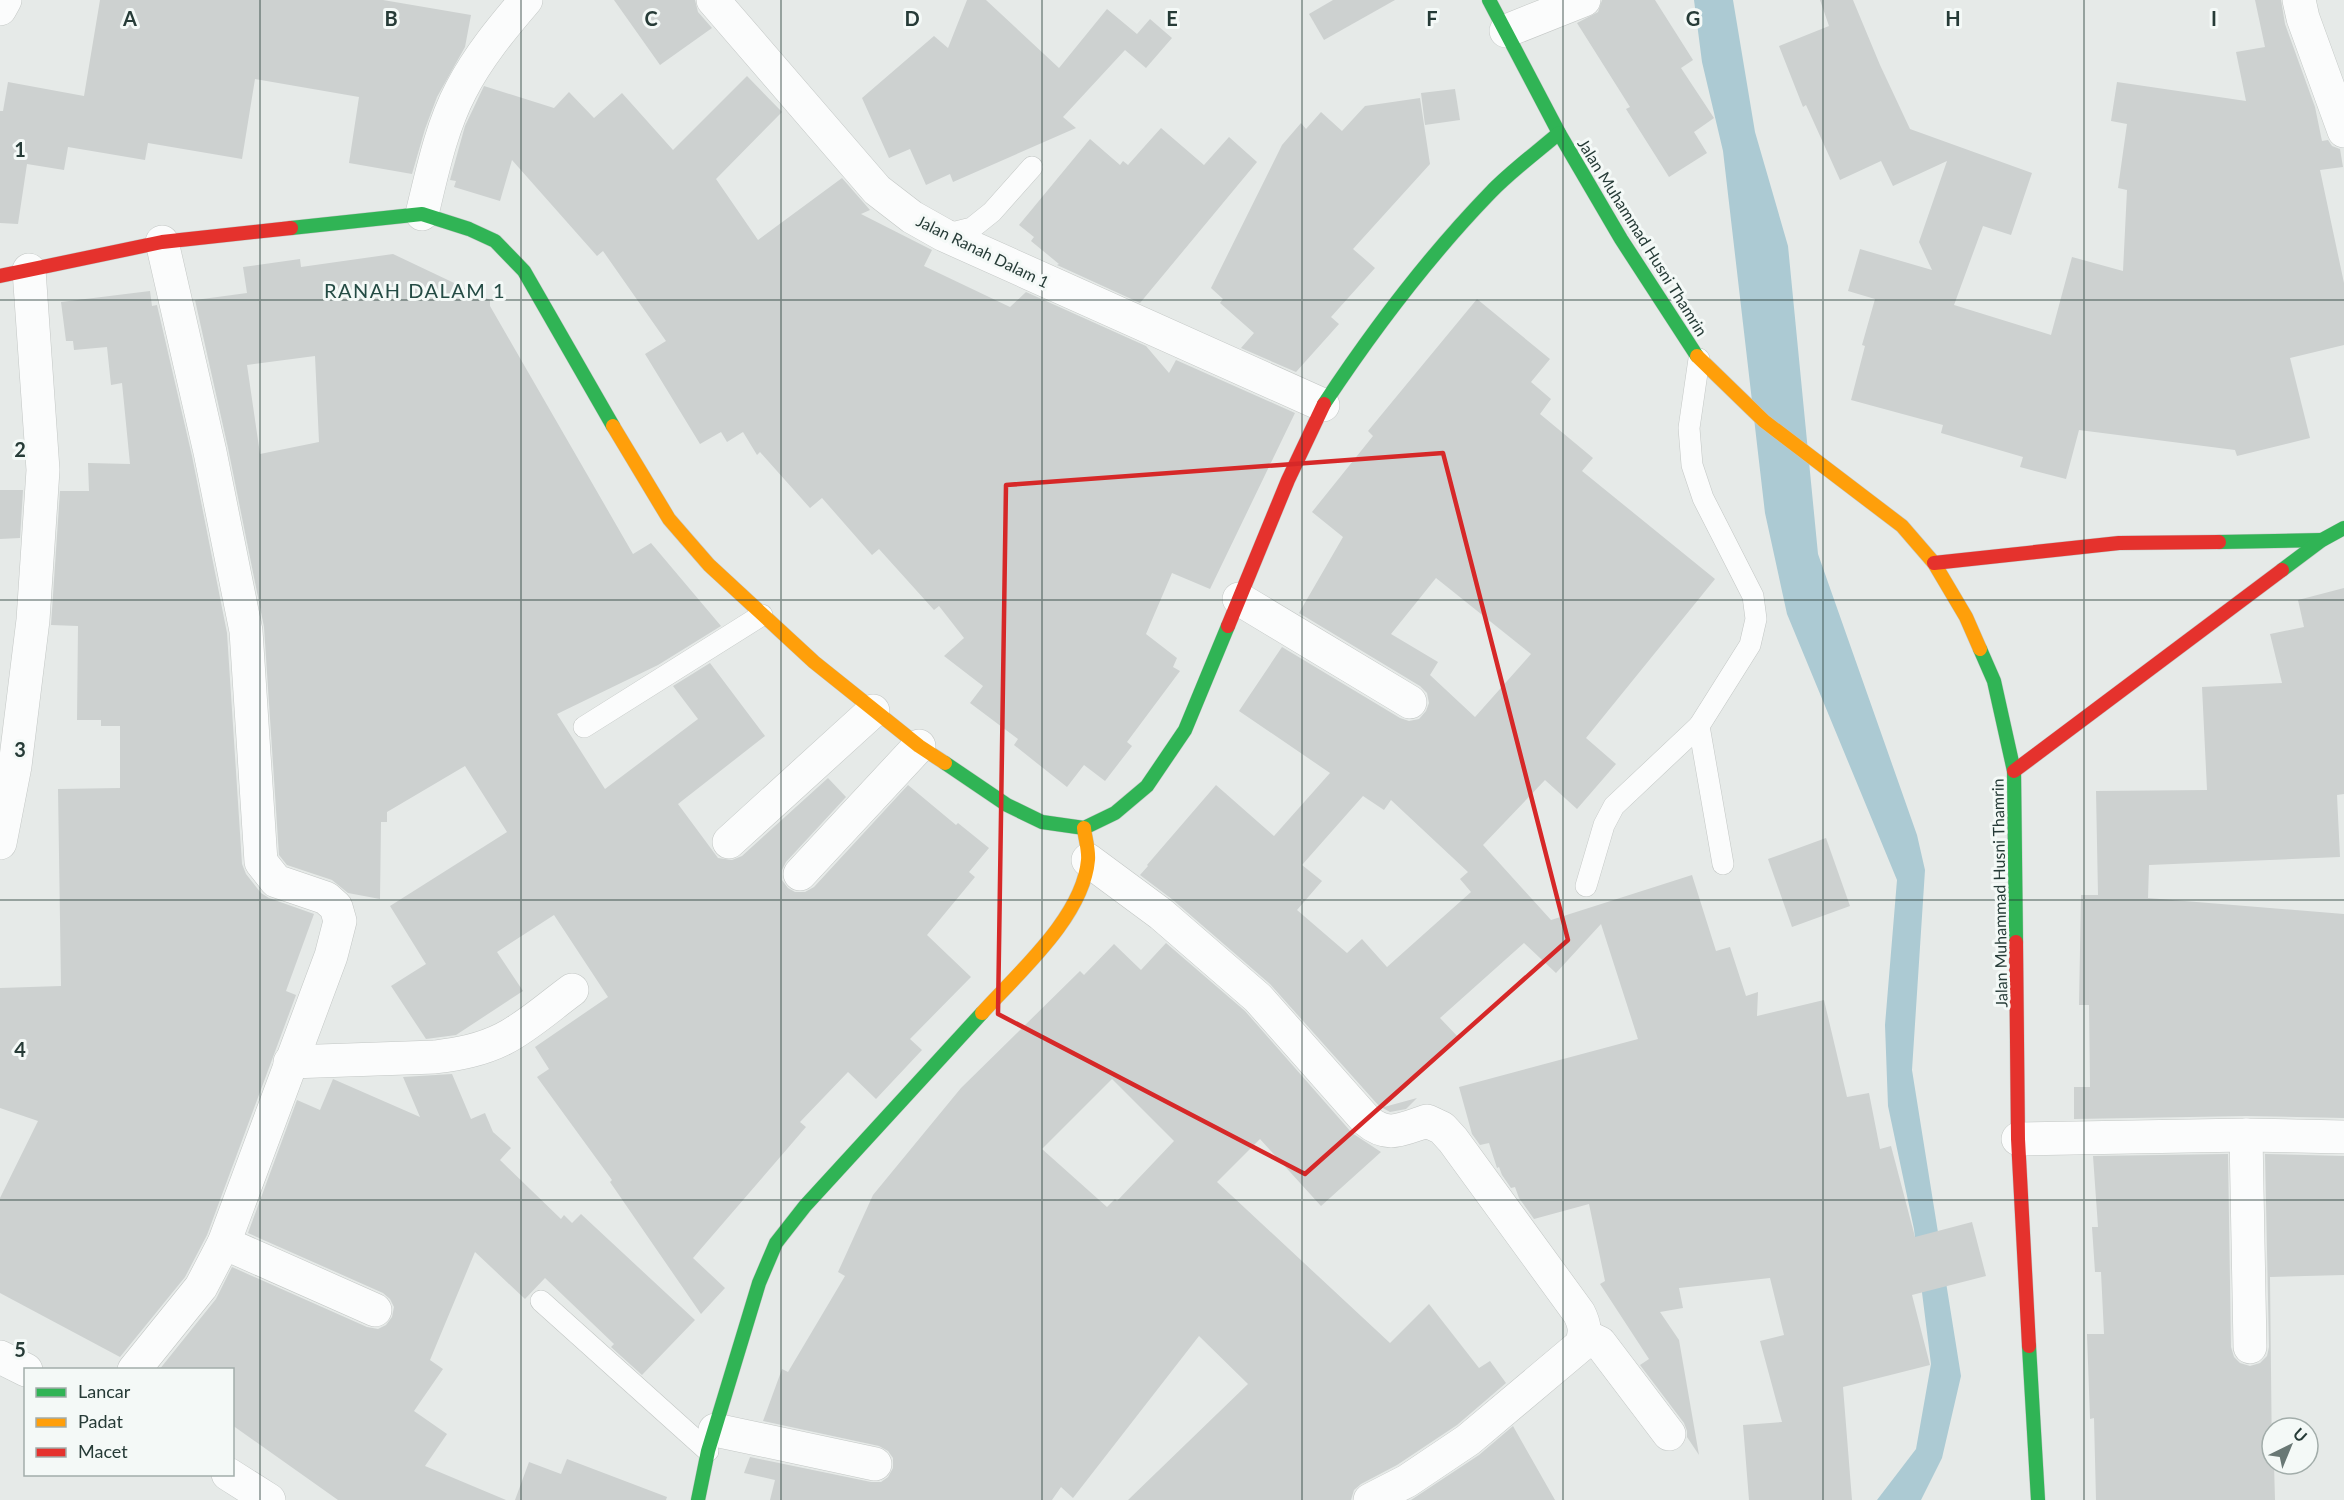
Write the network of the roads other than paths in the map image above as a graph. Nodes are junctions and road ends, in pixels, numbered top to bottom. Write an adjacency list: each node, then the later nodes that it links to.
1 (5, 0): 7 (street)
2 (526, 0): 12 (street)
3 (713, 0): 13 (street, Jalan Ranah Dalam 1)
4 (1489, 0): 8 (street, Jalan Muhammad Husni Thamrin)
5 (1584, 0): 8 (street)
6 (2299, 0): 9 (street)
7 (0, 9)
8 (1506, 30): 10 (street, Jalan Muhammad Husni Thamrin)
9 (2344, 131)
10 (1560, 133): 16 (street, Jalan Muhammad Husni Thamrin); 17 (street)
11 (1032, 167): 13 (lane)
12 (422, 214): 14 (street); 22 (street)
13 (944, 235): 17 (street, Jalan Ranah Dalam 1)
14 (162, 242): 15 (street); 36 (street)
15 (15, 273): 30 (street)
16 (1700, 358): 20 (street, Jalan Muhammad Husni Thamrin); 25 (lane)
17 (1323, 405): 21 (street)
18 (2344, 528): 19 (street)
19 (2322, 540): 20 (street); 28 (street)
20 (1934, 563): 28 (street, Jalan Muhammad Husni Thamrin)
21 (1239, 599): 23 (street); 31 (street)
22 (762, 615): 24 (street); 26 (lane)
23 (1410, 702)
24 (873, 711): 27 (street); 29 (street)
25 (1699, 726): 32 (lane); 34 (lane)
26 (584, 727)
27 (919, 746): 31 (street); 33 (street)
28 (2014, 771): 39 (street, Jalan Muhammad Husni Thamrin)
29 (729, 842)
30 (0, 843)
31 (1086, 844): 43 (street); 49 (street)
32 (1723, 864)
33 (800, 874)
34 (1586, 886)
35 (572, 990): 36 (street)
36 (290, 1062): 40 (street)
37 (2246, 1135): 38 (street); 39 (street); 44 (street)
38 (2344, 1137)
39 (2019, 1138): 55 (street, Jalan Muhammad Husni Thamrin)
40 (224, 1244): 42 (street); 46 (street)
41 (541, 1301): 49 (lane)
42 (375, 1310)
43 (1585, 1336): 48 (street); 54 (street)
44 (2250, 1347)
45 (0, 1357): 47 (street)
46 (136, 1368)
47 (24, 1369)
48 (1669, 1434)
49 (711, 1441): 50 (street); 53 (street)
50 (875, 1464)
51 (231, 1476): 52 (street)
52 (269, 1500)
53 (698, 1500)
54 (1370, 1500)
55 (2038, 1500)

